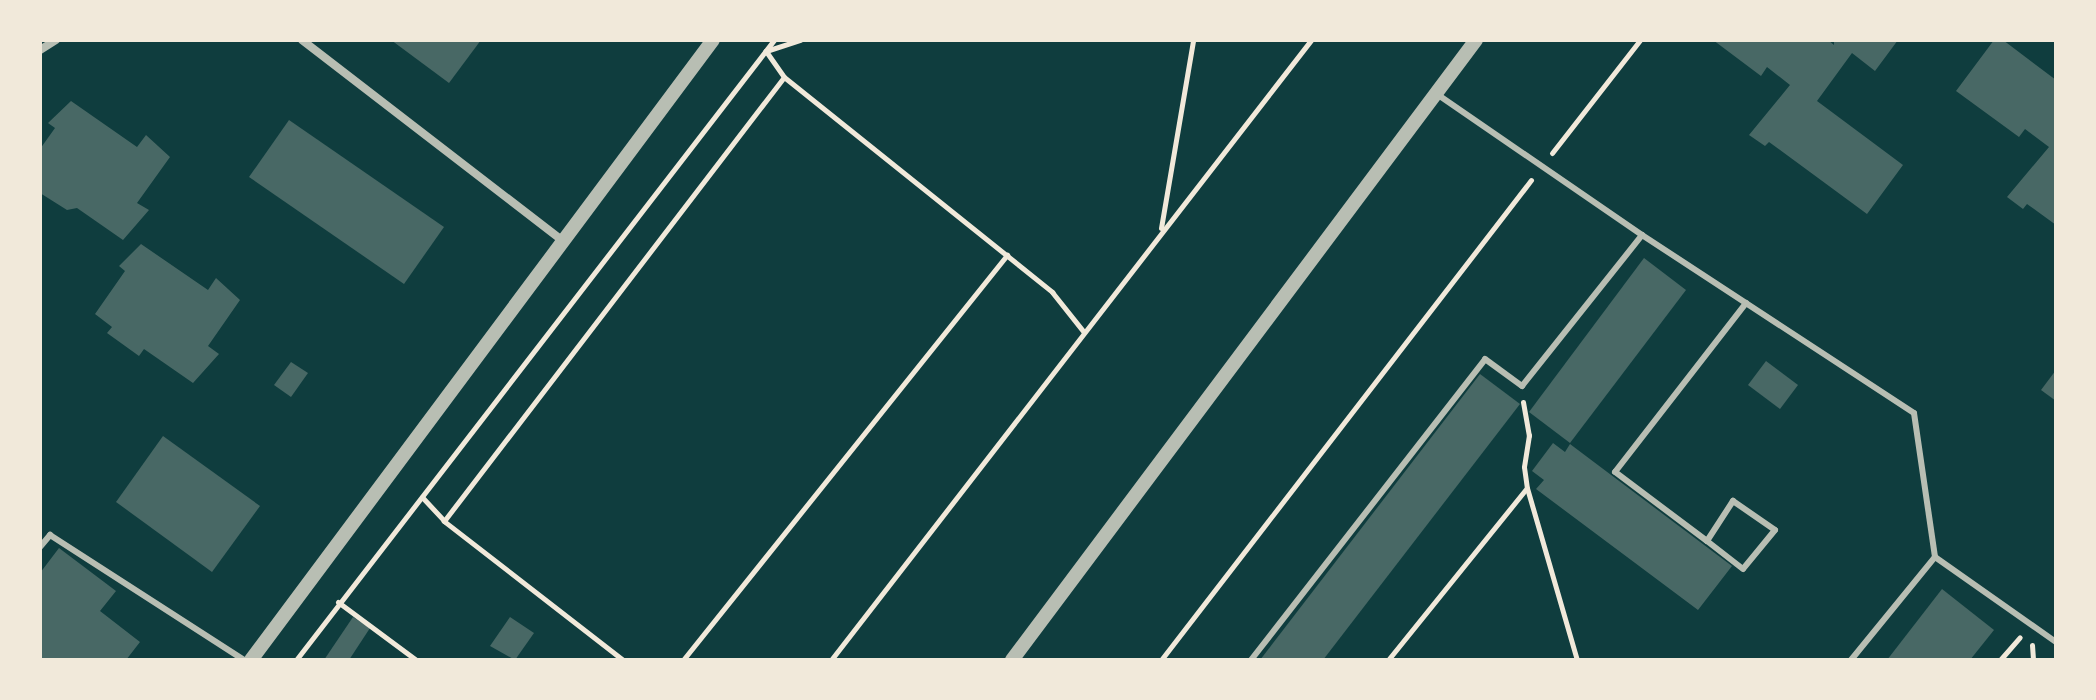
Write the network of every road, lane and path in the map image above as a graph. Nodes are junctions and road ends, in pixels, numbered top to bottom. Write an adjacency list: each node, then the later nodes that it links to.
1 (56, 40): 10 (street)
2 (302, 40): 17 (street)
3 (713, 40): 17 (street)
4 (774, 40): 11 (path)
5 (800, 40): 11 (path)
6 (1193, 40): 15 (path)
7 (1311, 40): 15 (path)
8 (1476, 40): 13 (street)
9 (1640, 40): 14 (path)
10 (40, 50)
11 (766, 51): 12 (path); 23 (path)
12 (784, 77): 18 (path); 24 (path)
13 (1435, 93): 14 (lane); 38 (street)
14 (1542, 166): 16 (lane); 39 (path)
15 (1160, 230): 20 (path)
16 (1642, 235): 19 (lane); 21 (lane)
17 (563, 241): 32 (street)
18 (1007, 255): 20 (path); 36 (path)
19 (1746, 303): 25 (lane); 27 (lane)
20 (1083, 331): 37 (path)
21 (1522, 386): 22 (path); 40 (lane)
22 (1527, 488): 41 (path); 42 (path)
23 (422, 497): 24 (path); 28 (path)
24 (444, 521): 35 (path)
25 (1707, 541): 25 (lane)
26 (40, 547): 31 (lane)
27 (1935, 557): 29 (lane); 43 (lane)
28 (338, 602): 33 (path); 34 (path)
29 (2031, 624): 30 (lane); 44 (path)
30 (2056, 642)
31 (244, 660)
32 (251, 660)
33 (296, 660)
34 (416, 660)
35 (623, 660)
36 (683, 660)
37 (831, 660)
38 (1012, 660)
39 (1161, 660)
40 (1251, 660)
41 (1388, 660)
42 (1577, 660)
43 (1851, 660)
44 (2000, 660)

